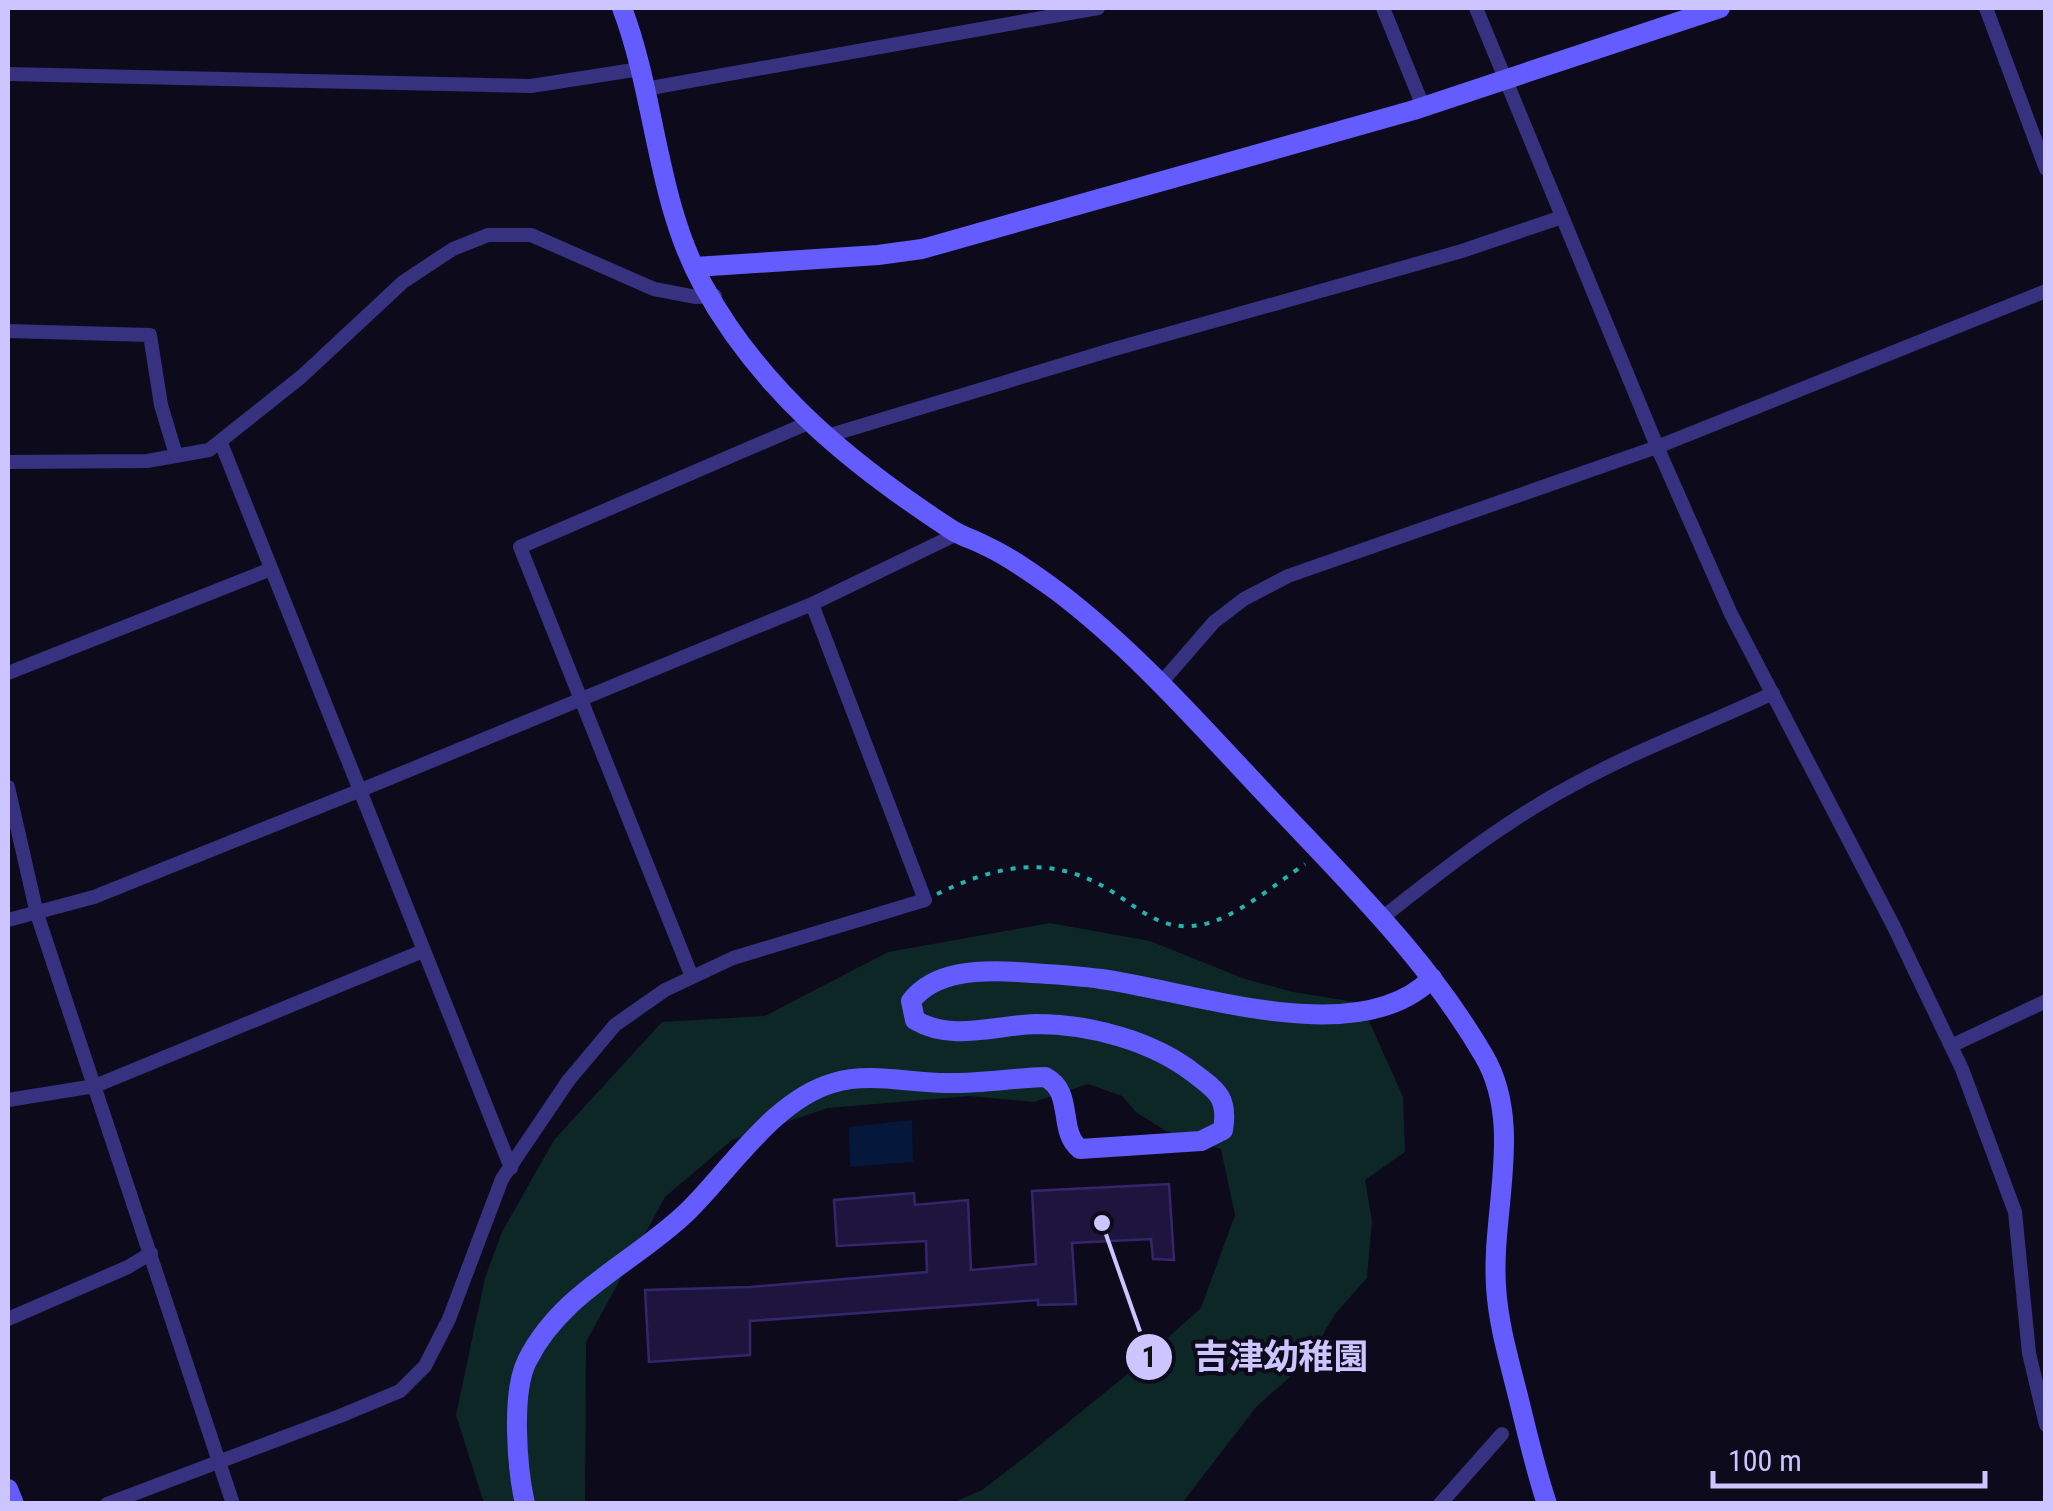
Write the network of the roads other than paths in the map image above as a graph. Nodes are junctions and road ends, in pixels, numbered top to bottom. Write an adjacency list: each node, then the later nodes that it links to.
1 (622, 8): 8 (street)
2 (1098, 8): 8 (street)
3 (1383, 8): 10 (street)
4 (1476, 8): 9 (street)
5 (1720, 8): 9 (street)
6 (1986, 8): 11 (street)
7 (8, 74): 8 (street)
8 (642, 79): 13 (street)
9 (1507, 79): 10 (street); 12 (street)
10 (1423, 106): 13 (street)
11 (2046, 169)
12 (1562, 217): 17 (street); 19 (street)
13 (695, 267): 15 (street)
14 (2046, 290): 19 (street)
15 (716, 296): 17 (street); 18 (street)
16 (8, 332): 20 (street)
17 (816, 430): 22 (street); 28 (street)
18 (221, 443): 20 (street); 23 (street)
19 (1657, 447): 26 (street); 27 (street)
20 (176, 455): 21 (street)
21 (8, 462)
22 (958, 534): 24 (street); 26 (street)
23 (272, 569): 25 (street); 30 (street)
24 (812, 604): 28 (street); 35 (street)
25 (8, 673)
26 (1161, 682): 32 (street)
27 (1773, 694): 32 (street); 38 (street)
28 (583, 698): 30 (street); 35 (street)
29 (8, 787): 31 (street)
30 (361, 790): 31 (street); 34 (street)
31 (37, 914): 33 (street); 39 (street)
32 (1383, 917): 36 (street)
33 (8, 920)
34 (423, 951): 39 (street); 41 (street)
35 (692, 977): 41 (street)
36 (1432, 978): 51 (street); 53 (street)
37 (2046, 1002): 38 (street)
38 (1951, 1046): 44 (street)
39 (95, 1086): 40 (street); 42 (street)
40 (8, 1100)
41 (511, 1168): 46 (street)
42 (151, 1252): 43 (street); 46 (street)
43 (8, 1319)
44 (2046, 1425)
45 (1502, 1434): 52 (street)
46 (219, 1460): 49 (street); 50 (street)
47 (8, 1488): 48 (street)
48 (14, 1504)
49 (107, 1504)
50 (233, 1504)
51 (525, 1504)
52 (1440, 1504)
53 (1547, 1504)

